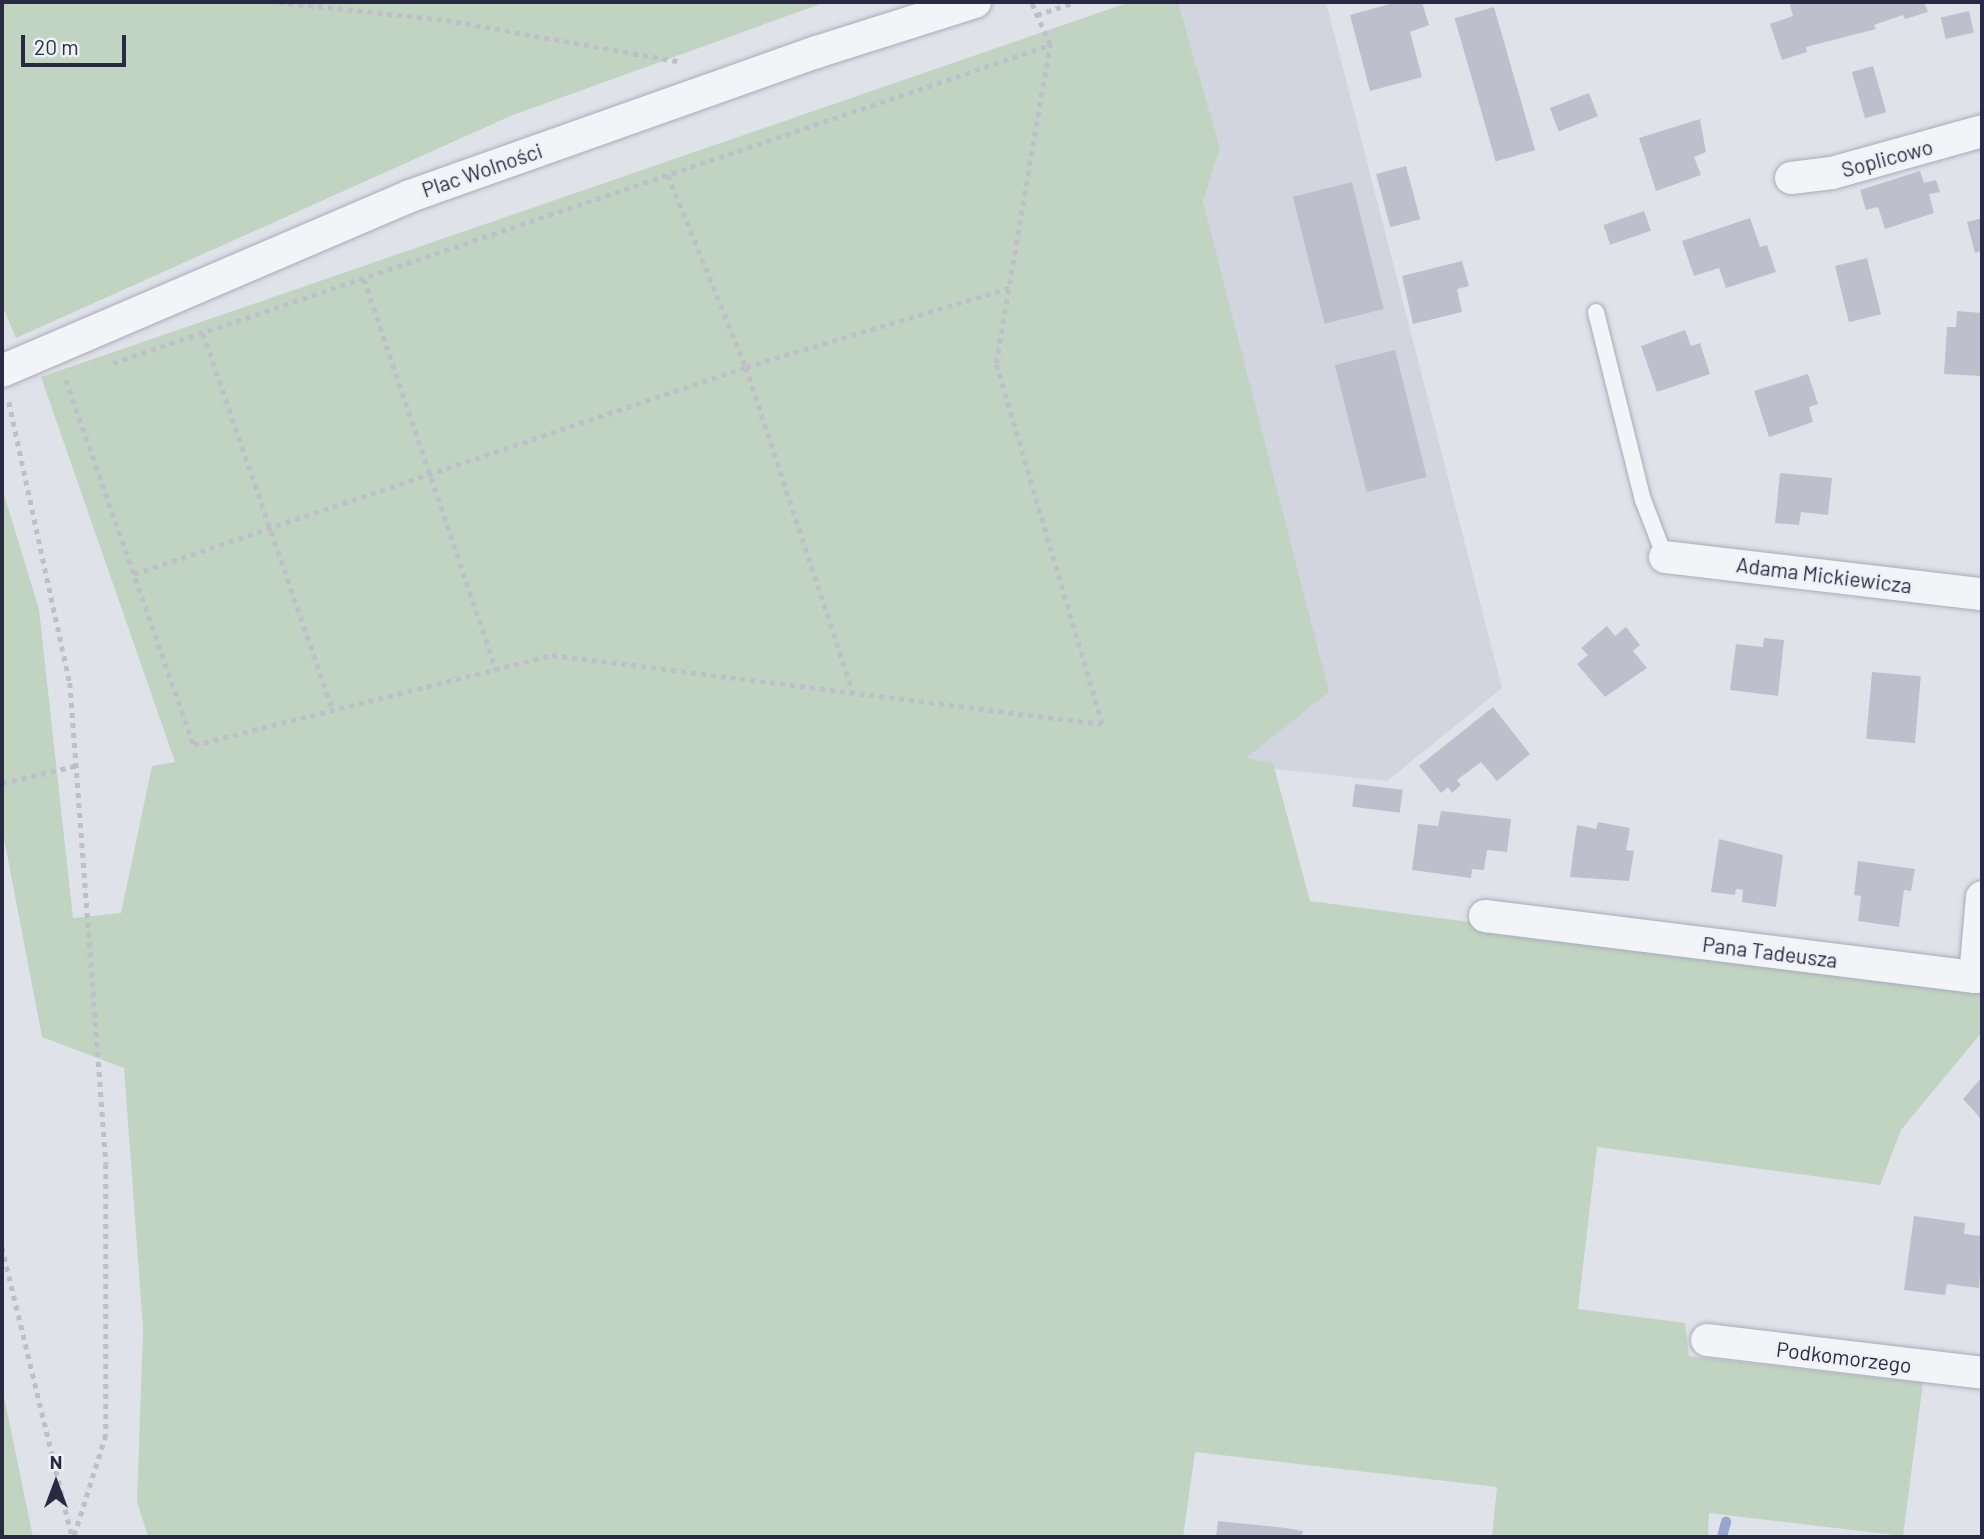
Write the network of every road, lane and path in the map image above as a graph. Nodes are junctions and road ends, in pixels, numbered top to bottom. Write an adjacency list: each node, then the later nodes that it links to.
1 (278, 2): 7 (path)
2 (975, 2): 17 (street, Plac Wolności)
3 (1031, 2): 5 (path)
4 (1075, 2): 5 (path)
5 (1037, 15): 6 (path)
6 (1050, 45): 9 (path); 12 (path)
7 (685, 63)
8 (1982, 131): 10 (street, Soplicowo)
9 (668, 175): 11 (path); 16 (path)
10 (1791, 178)
11 (364, 278): 14 (path); 19 (path)
12 (1009, 288): 16 (path); 25 (path)
13 (1597, 312): 21 (lane)
14 (203, 333): 15 (path); 20 (path)
15 (103, 366)
16 (746, 367): 19 (path); 25 (path)
17 (2, 371): 27 (path)
18 (78, 375): 22 (path)
19 (430, 476): 20 (path); 24 (path)
20 (271, 529): 22 (path); 26 (path)
21 (1665, 557): 23 (street, Adama Mickiewicza)
22 (134, 574): 26 (path)
23 (1982, 594)
24 (496, 669): 25 (path); 26 (path)
25 (853, 693)
26 (333, 710)
27 (79, 765): 28 (path); 34 (path)
28 (2, 783)
29 (1982, 897): 30 (street, Pana Tadeusza)
30 (1485, 916)
31 (2, 1247): 34 (path)
32 (1707, 1340): 33 (street, Podkomorzego)
33 (1982, 1373)
34 (73, 1537)

